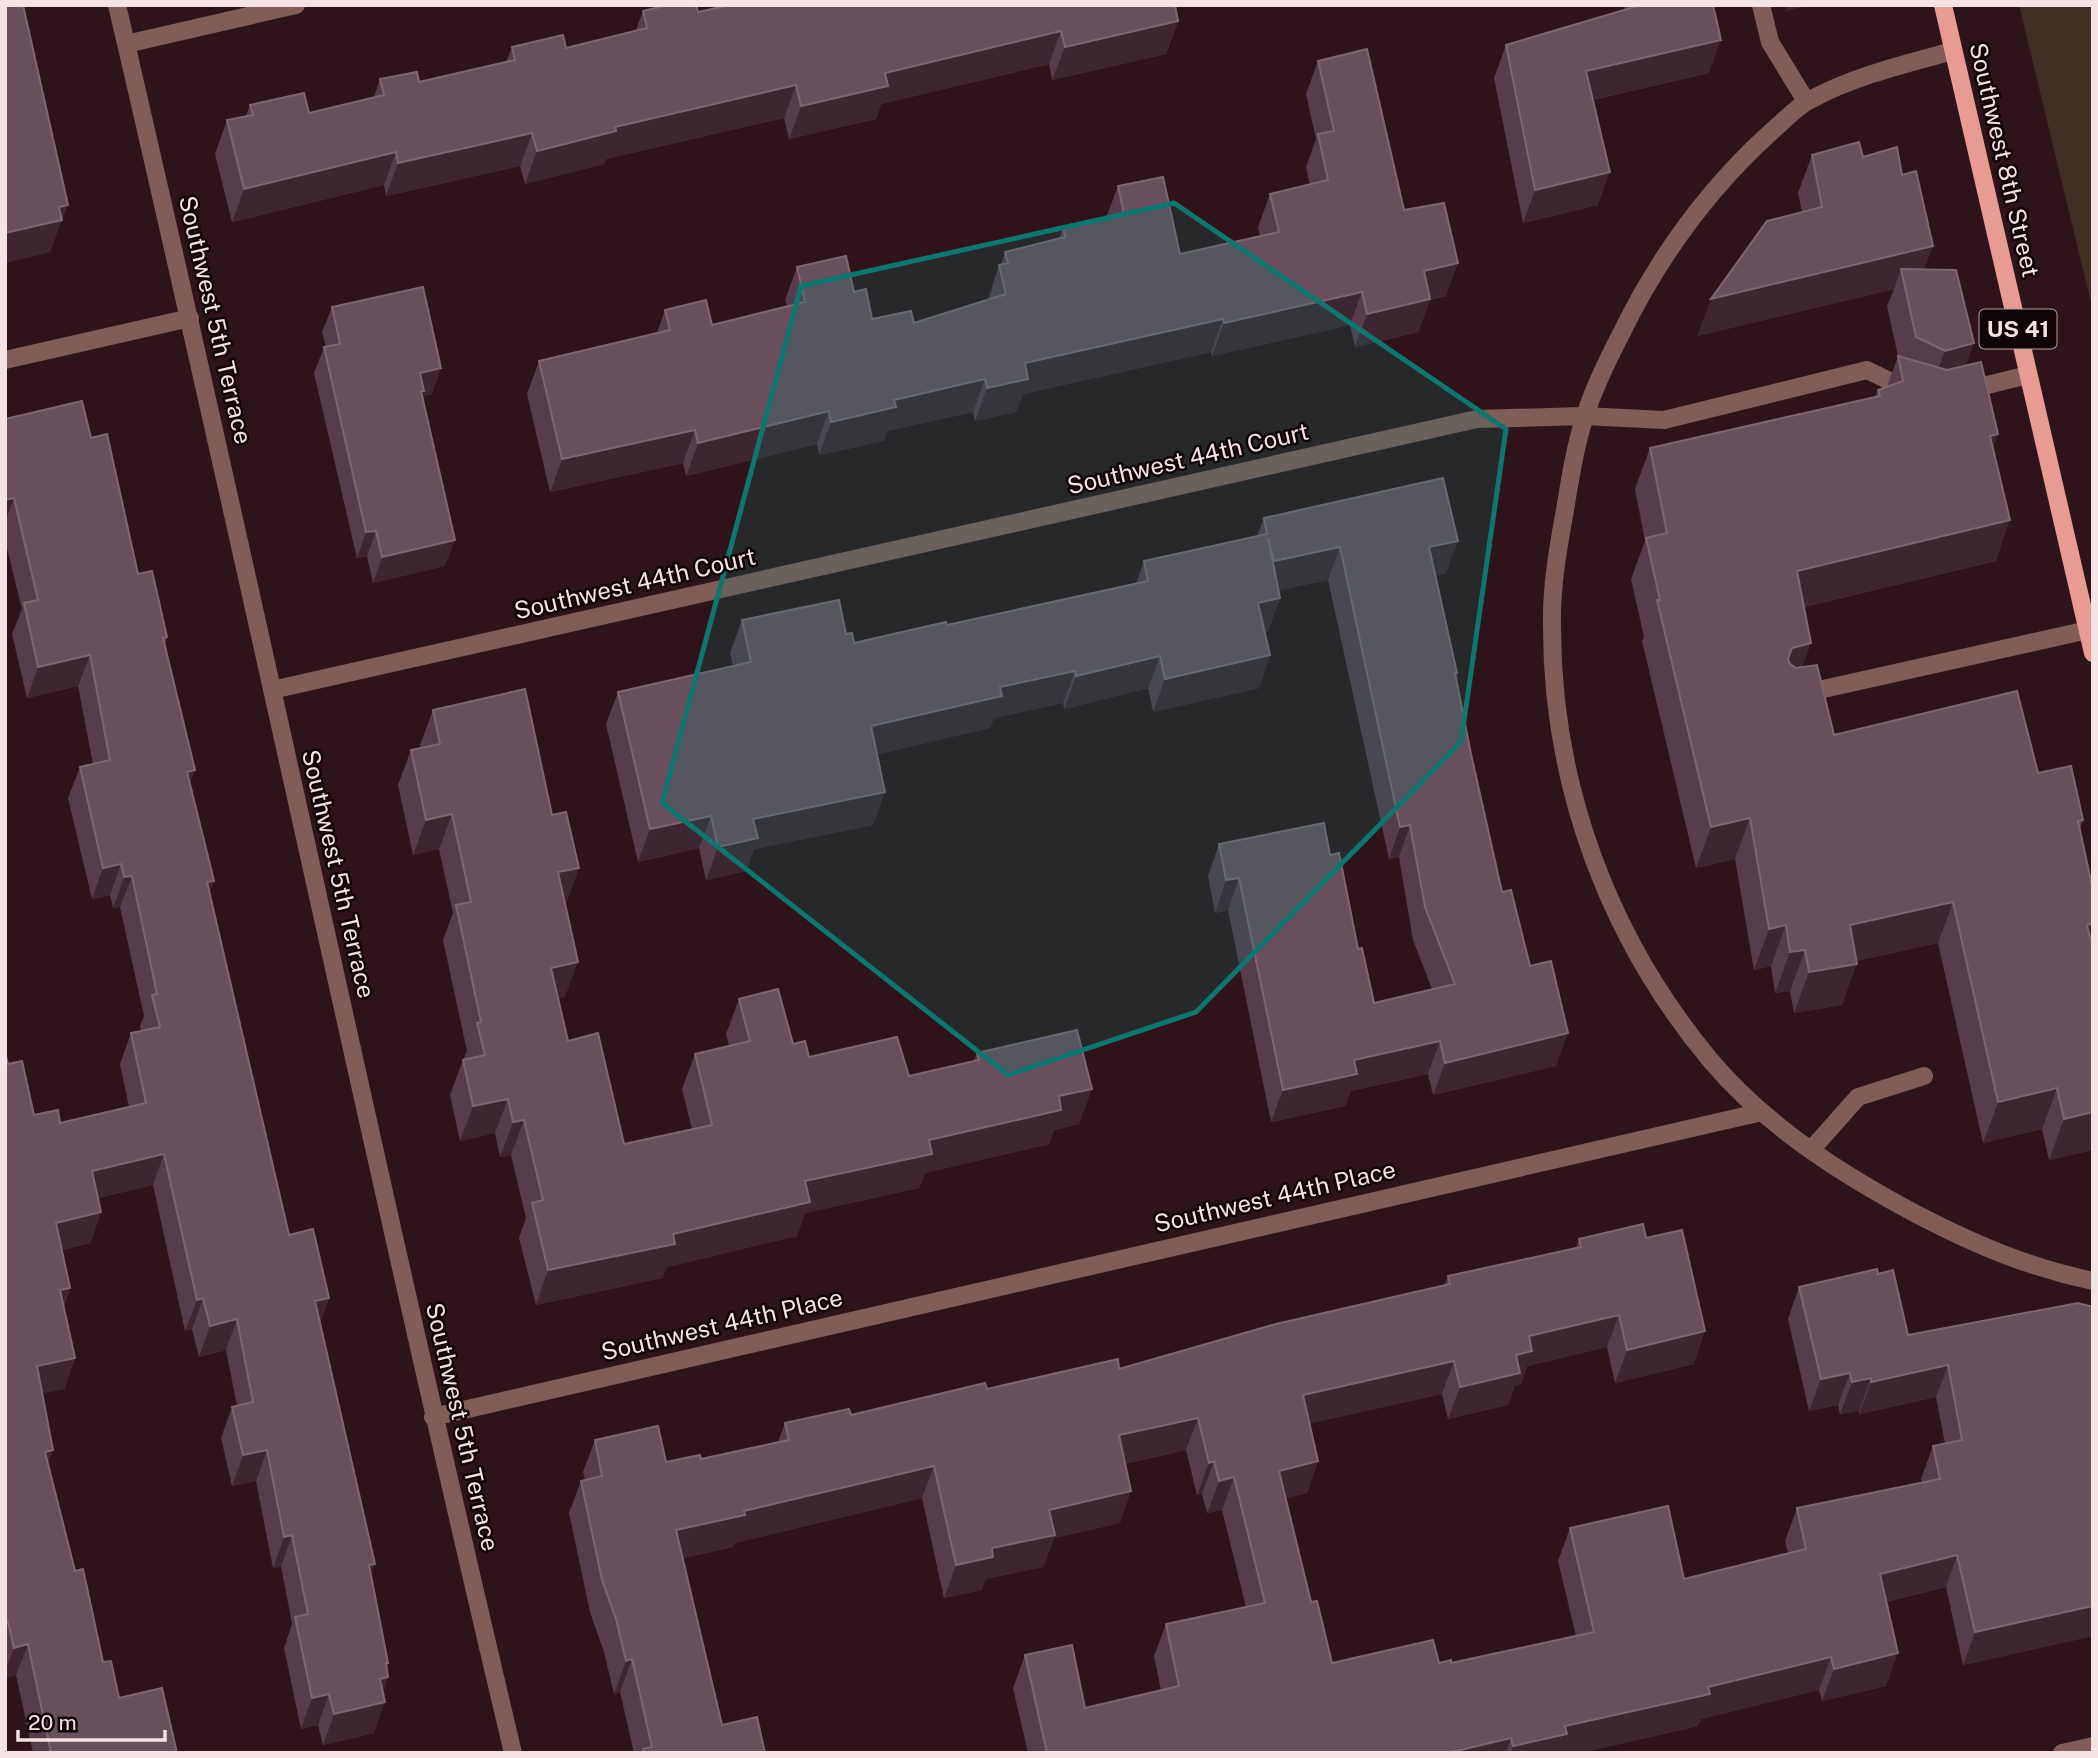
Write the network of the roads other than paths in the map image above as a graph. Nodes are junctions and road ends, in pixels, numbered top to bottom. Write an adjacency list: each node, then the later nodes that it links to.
1 (117, 5): 5 (street, Southwest 5th Terrace)
2 (296, 5): 5 (street)
3 (1761, 5): 7 (street)
4 (1943, 5): 6 (main road, Southwest 8th Street / US 41)
5 (126, 44): 8 (street, Southwest 5th Terrace)
6 (1953, 51): 7 (street); 10 (main road, Southwest 8th Street / US 41)
7 (1806, 101): 11 (street)
8 (190, 318): 9 (street); 14 (street, Southwest 5th Terrace)
9 (5, 360)
10 (2028, 375): 11 (street, Southwest 44th Court); 12 (main road, Southwest 8th Street / US 41)
11 (1584, 416): 14 (street, Southwest 44th Court); 17 (street)
12 (2088, 631): 13 (main road, Southwest 8th Street / US 41); 15 (street)
13 (2093, 653)
14 (272, 690): 20 (street, Southwest 5th Terrace)
15 (1784, 698)
16 (1924, 1076): 18 (street)
17 (1762, 1111): 18 (street); 20 (street, Southwest 44th Place)
18 (1811, 1150): 19 (street)
19 (2093, 1281)
20 (433, 1418): 22 (street, Southwest 5th Terrace)
21 (2093, 1745): 23 (street)
22 (513, 1753)
23 (2062, 1753)

